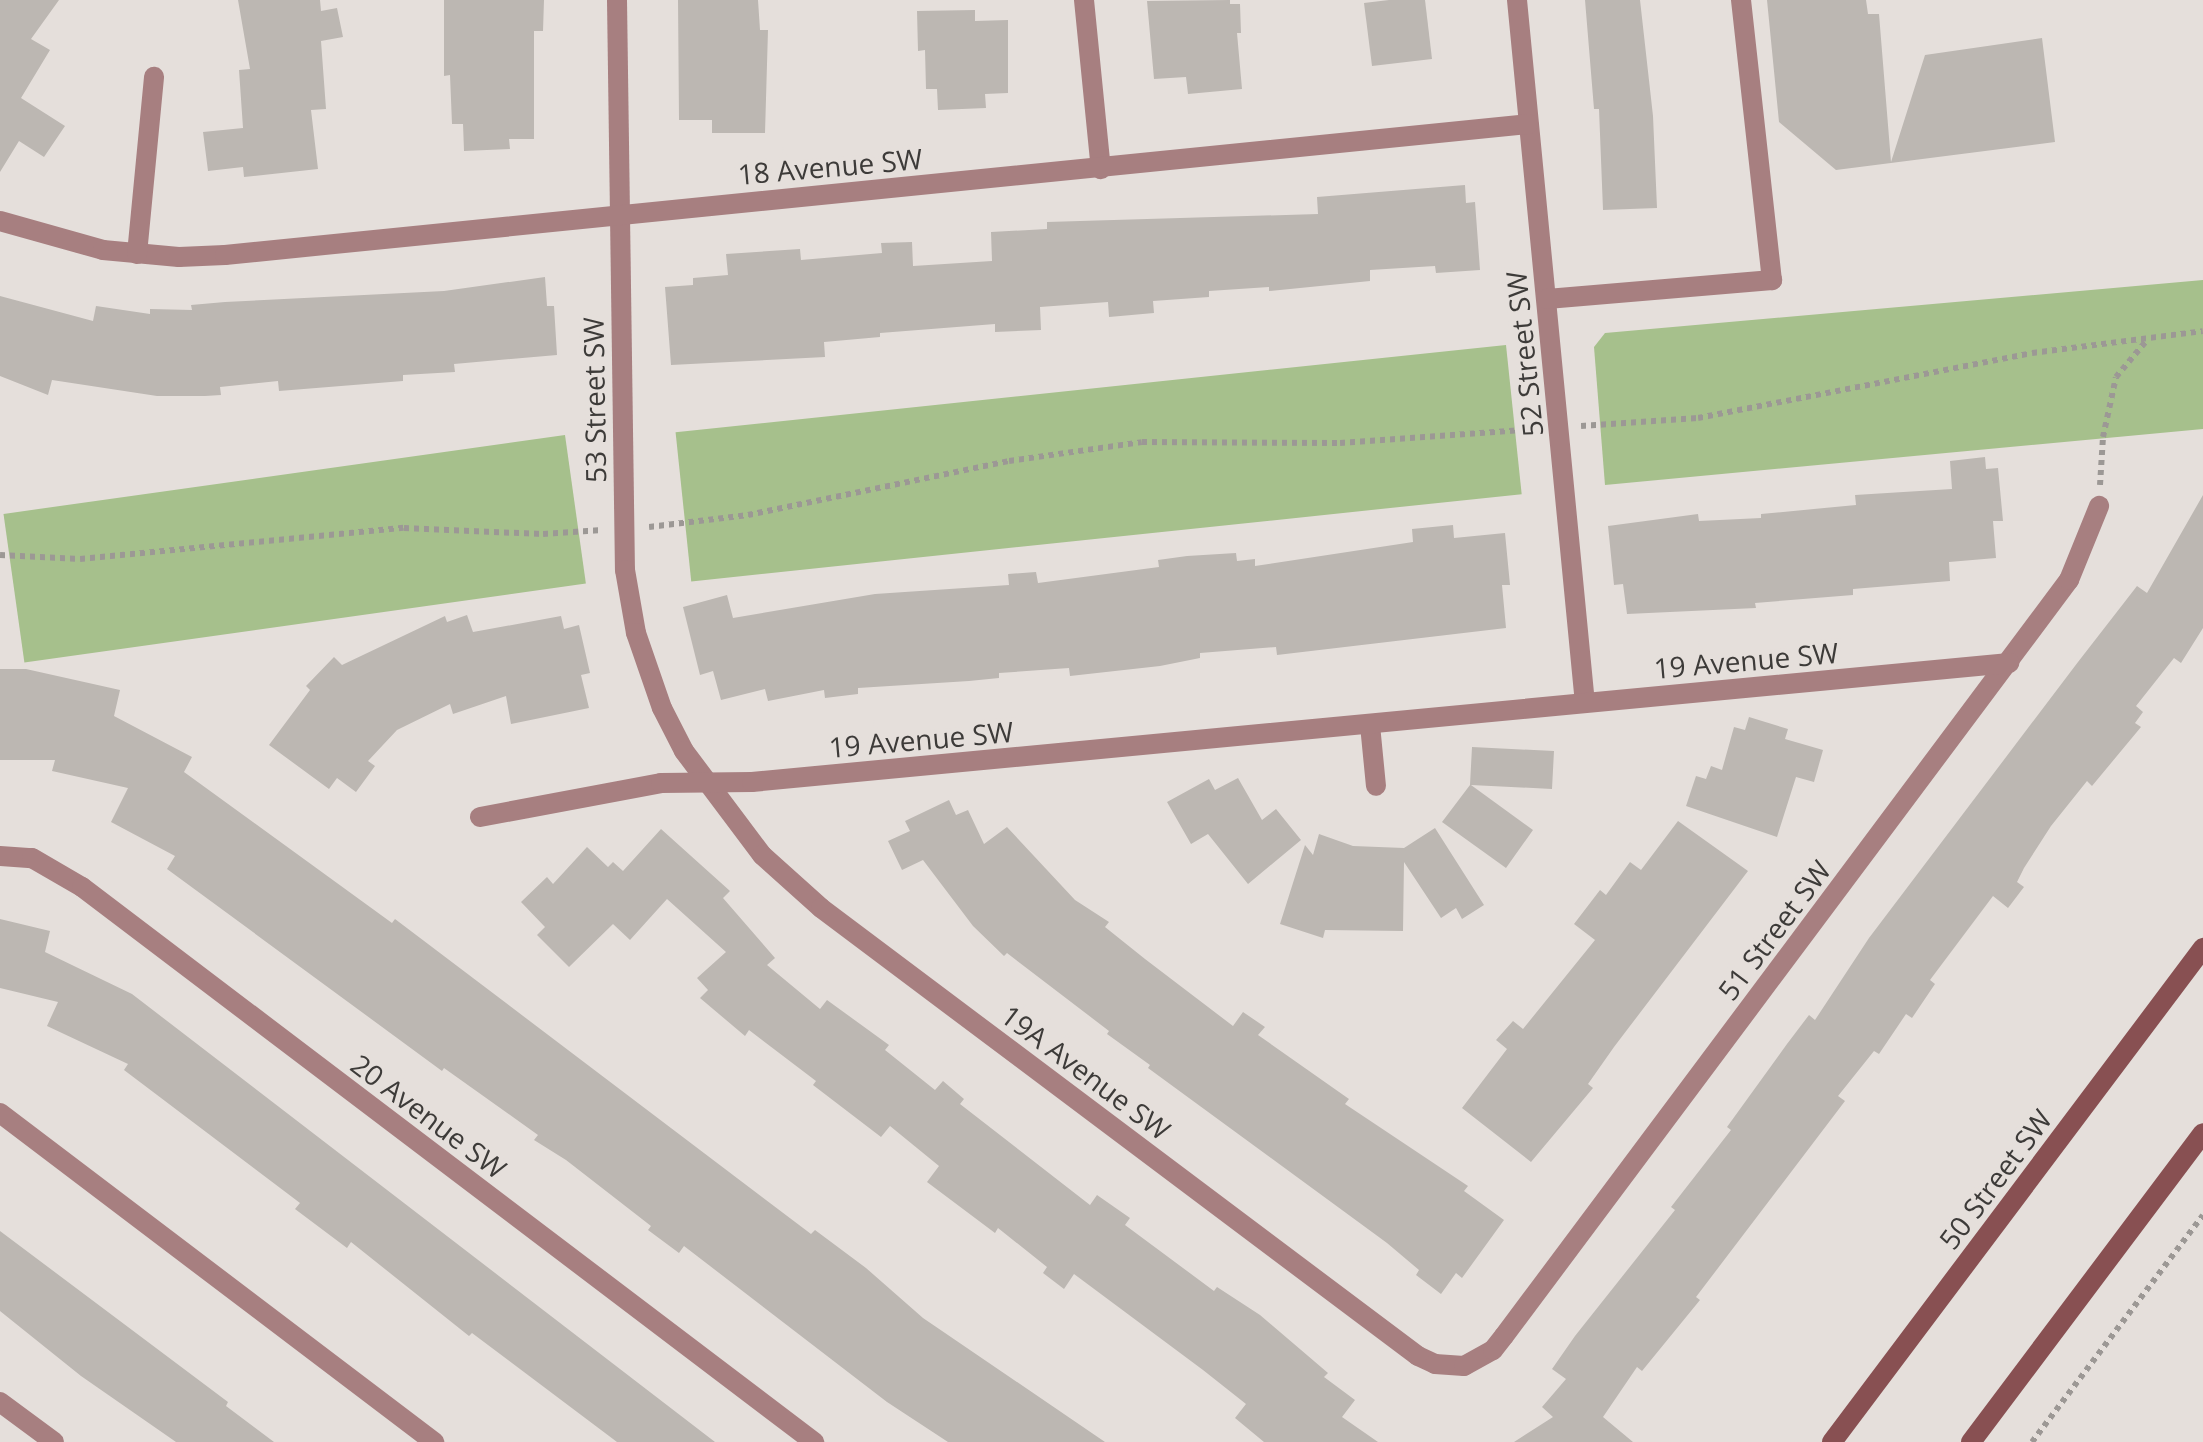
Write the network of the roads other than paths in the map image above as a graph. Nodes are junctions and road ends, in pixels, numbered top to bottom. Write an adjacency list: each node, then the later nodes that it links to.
1 (617, 0): 8 (street, 53 Street SW)
2 (1084, 0): 7 (street)
3 (1517, 0): 6 (street, 52 Street SW)
4 (1742, 0): 11 (street)
5 (154, 77): 10 (street)
6 (1528, 124): 7 (street, 18 Avenue SW); 11 (street, 52 Street SW)
7 (1101, 169): 8 (street, 18 Avenue SW)
8 (620, 213): 10 (street, 18 Avenue SW); 16 (street, 53 Street SW)
9 (0, 220): 10 (street, 18 Avenue SW)
10 (137, 254)
11 (1546, 298): 14 (street, 52 Street SW)
12 (2099, 506): 13 (street, 51 Street SW)
13 (2009, 663): 14 (street, 19 Avenue SW); 23 (street, 51 Street SW)
14 (1585, 703): 15 (street, 19 Avenue SW)
15 (1370, 725): 16 (street, 19 Avenue SW); 17 (street)
16 (703, 782): 18 (street, 19 Avenue SW); 23 (street, 19A Avenue SW)
17 (1376, 786)
18 (480, 816)
19 (0, 856): 27 (street, 20 Avenue SW)
20 (2203, 948): 28 (main road, 50 Street SW)
21 (0, 1113): 26 (street)
22 (2203, 1134): 29 (main road)
23 (1464, 1366)
24 (0, 1402): 25 (street)
25 (54, 1442)
26 (434, 1442)
27 (814, 1442)
28 (1832, 1442)
29 (1971, 1442)

